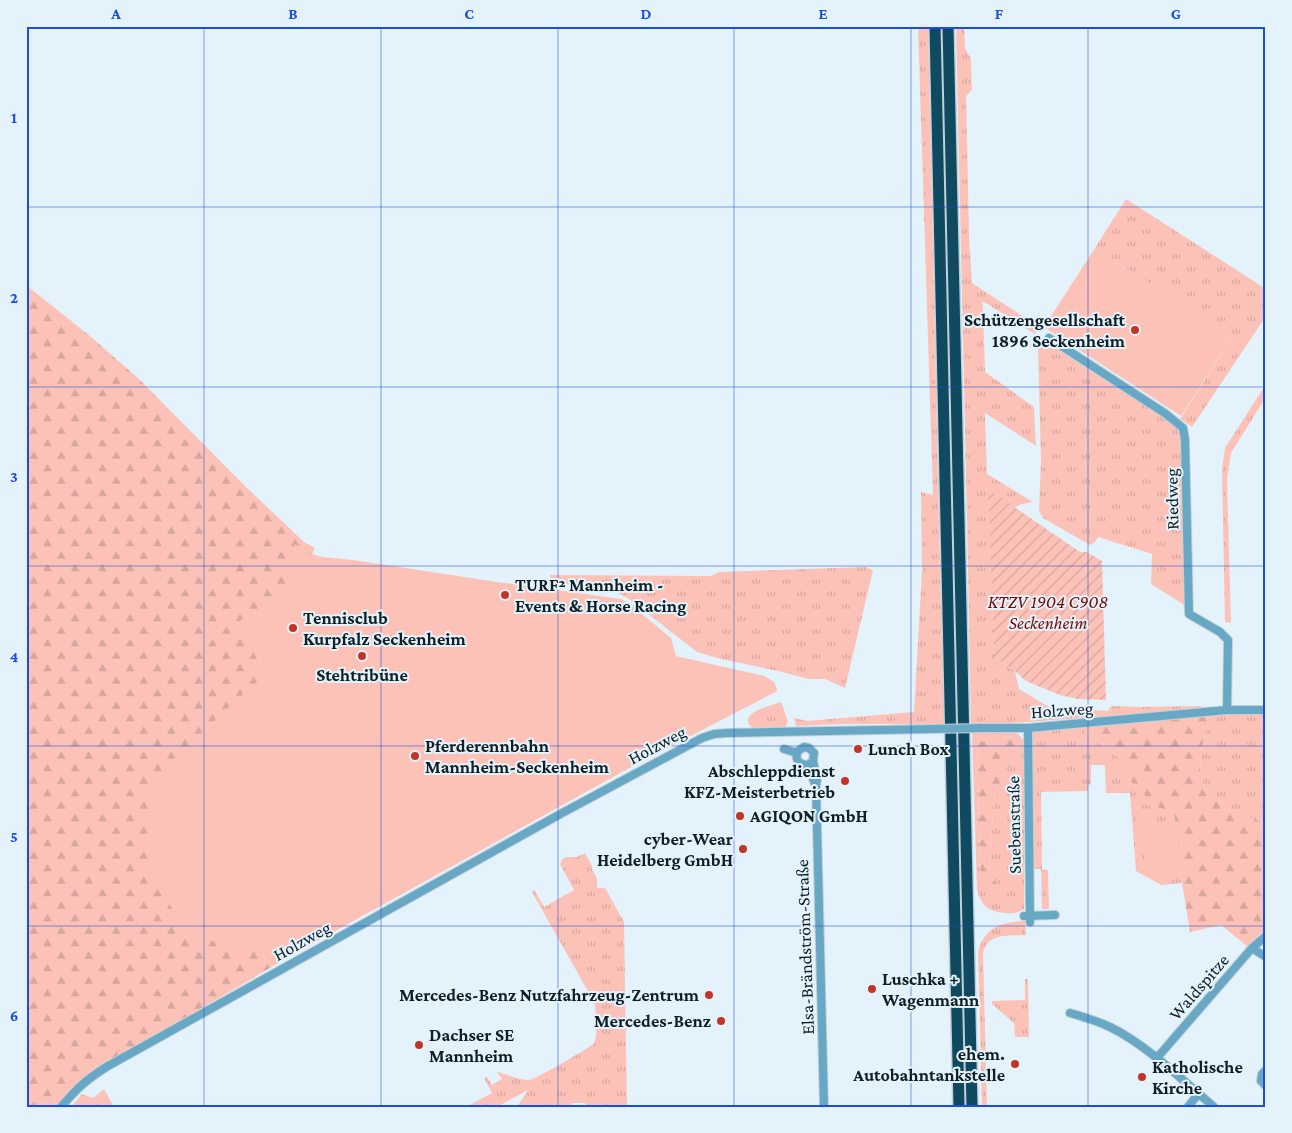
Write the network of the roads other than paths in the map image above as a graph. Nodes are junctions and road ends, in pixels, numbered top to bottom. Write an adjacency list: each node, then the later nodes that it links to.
1 (935, 26): 25 (highway)
2 (948, 26): 26 (highway)
3 (1050, 338): 4 (street, Riedweg)
4 (1227, 710): 5 (street, Holzweg); 6 (street, Holzweg)
5 (1266, 710)
6 (1028, 728): 7 (street, Holzweg, bridge); 14 (street, Suebenstraße)
7 (804, 731): 8 (street); 23 (street, Holzweg)
8 (804, 747): 10 (street); 11 (street)
9 (784, 749): 10 (street)
10 (797, 753): 12 (street)
11 (813, 761): 12 (street); 13 (street, Elsa-Brändström-Straße)
12 (805, 765): 13 (street, Elsa-Brändström-Straße)
13 (816, 786): 24 (street, Elsa-Brändström-Straße)
14 (1055, 915)
15 (1266, 936): 16 (street, Waldspitze)
16 (1252, 948): 17 (street); 19 (street, Waldspitze)
17 (1266, 957)
18 (1070, 1013): 19 (street)
19 (1156, 1059): 22 (street)
20 (1266, 1070): 21 (street)
21 (1266, 1086)
22 (1198, 1094): 27 (street); 28 (street)
23 (61, 1107)
24 (824, 1107)
25 (959, 1107)
26 (972, 1107)
27 (1188, 1107)
28 (1214, 1107)

